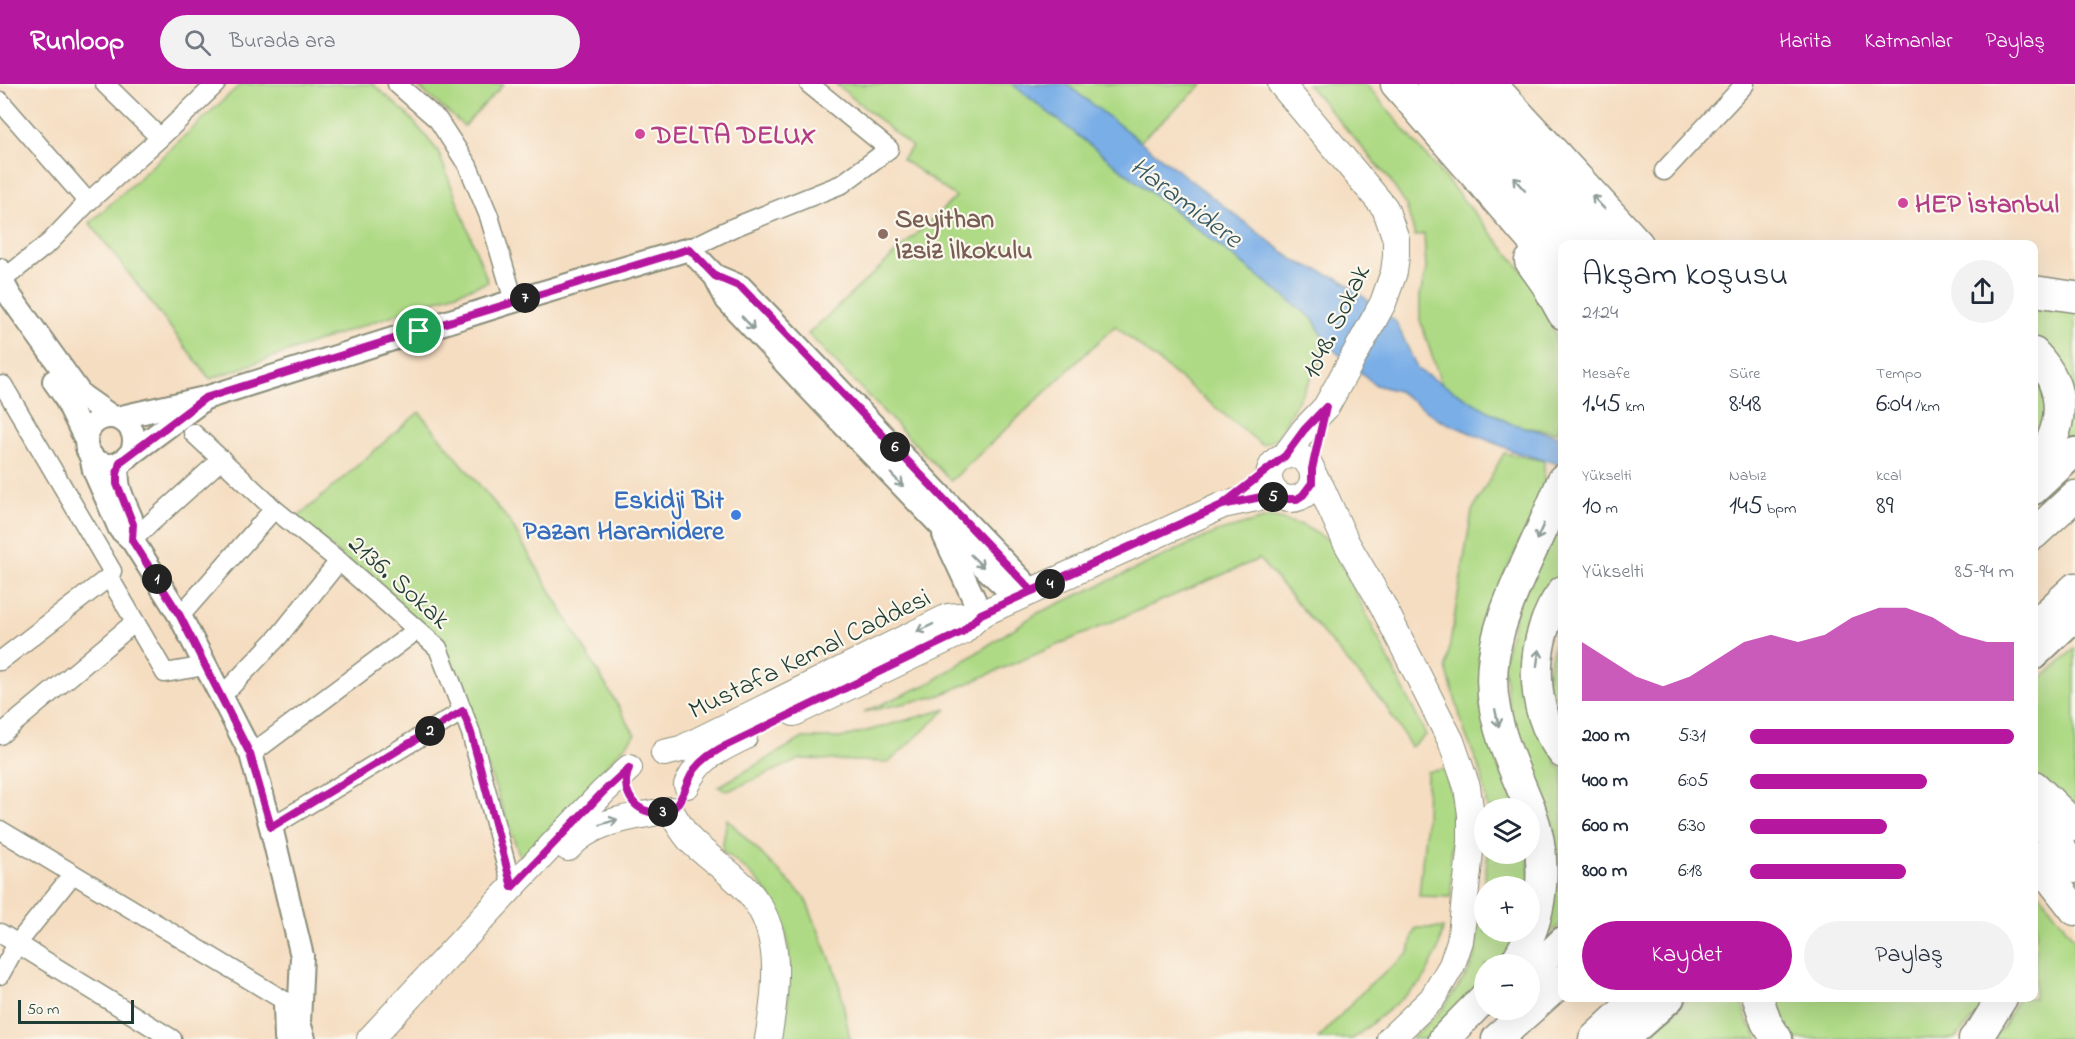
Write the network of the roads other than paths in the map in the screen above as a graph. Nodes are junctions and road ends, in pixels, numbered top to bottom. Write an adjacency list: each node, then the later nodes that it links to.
1 (105, 84): 13 (street)
2 (216, 84): 13 (street)
3 (397, 84): 25 (street)
4 (809, 84): 19 (street)
5 (1281, 84): 30 (main road, 1048. Sokak)
6 (1396, 84): 12 (highway)
7 (1432, 84): 16 (highway, one-way to 7)
8 (1468, 84): 17 (highway)
9 (1491, 84): 18 (highway, one-way to 9)
10 (1745, 84): 14 (street)
11 (0, 101): 15 (street)
12 (1432, 126): 20 (highway); 26 (highway)
13 (160, 138): 15 (street)
14 (1664, 171)
15 (83, 207): 22 (street)
16 (1568, 240)
17 (1596, 240)
18 (1634, 240)
19 (689, 249): 21 (street); 25 (street)
20 (1558, 270)
21 (715, 276): 46 (street, one-way to 46); 53 (street)
22 (1, 282): 31 (street); 33 (street)
23 (2038, 292): 24 (highway)
24 (2075, 297)
25 (513, 301): 29 (street)
26 (1558, 305)
27 (2038, 357): 38 (highway)
28 (0, 387): 51 (street)
29 (205, 398): 31 (street); 35 (street)
30 (1326, 407): 37 (main road, 1048. Sokak); 39 (main road, 1048. Sokak)
31 (115, 417): 33 (street); 35 (street)
32 (193, 433): 36 (street, 2136. Sokak)
33 (89, 448): 35 (street); 48 (street)
34 (2075, 452): 40 (main road)
35 (124, 459): 48 (street)
36 (222, 459): 45 (street, 2136. Sokak); 48 (street)
37 (1278, 461): 39 (main road); 43 (main road); 44 (main road, Mustafa Kemal Caddesi)
38 (2038, 463)
39 (1313, 472): 43 (main road); 49 (main road)
40 (2038, 486)
41 (1558, 490): 73 (highway, one-way to 73)
42 (2075, 496): 47 (highway)
43 (1285, 498): 44 (main road, Mustafa Kemal Caddesi); 49 (main road)
44 (1222, 505): 53 (main road, Mustafa Kemal Caddesi)
45 (274, 509): 50 (street, 2136. Sokak); 56 (street)
46 (938, 523): 53 (street, one-way to 53); 55 (street)
47 (2038, 530)
48 (132, 540): 56 (street)
49 (1346, 542): 100 (main road)
50 (339, 561): 60 (street, 2136. Sokak); 64 (street)
51 (109, 577): 58 (street); 62 (street)
52 (2075, 588): 59 (highway)
53 (1025, 595): 55 (main road, Mustafa Kemal Caddesi)
54 (1558, 599): 67 (highway, one-way to 54)
55 (981, 614): 68 (main road, Mustafa Kemal Caddesi, one-way to 68); 71 (main road, Mustafa Kemal Caddesi)
56 (180, 616): 63 (street)
57 (2075, 616): 61 (main road)
58 (135, 622): 63 (street); 66 (street)
59 (2038, 622)
60 (417, 630): 65 (street, 2136. Sokak); 69 (street)
61 (2038, 651)
62 (0, 661)
63 (205, 666): 64 (street)
64 (220, 698): 69 (street)
65 (463, 711): 77 (street); 83 (street, 2136. Sokak)
66 (0, 735)
67 (1558, 745)
68 (664, 753): 70 (main road); 71 (main road)
69 (250, 754): 77 (street)
70 (629, 768): 74 (main road); 83 (main road)
71 (687, 785): 74 (main road)
72 (2038, 790): 76 (highway)
73 (1526, 798)
74 (662, 811): 105 (main road, one-way to 74); 106 (main road)
75 (2038, 819): 81 (highway)
76 (2075, 826)
77 (271, 827): 86 (street)
78 (0, 830): 82 (street)
79 (1540, 850): 89 (highway)
80 (2038, 862): 84 (highway)
81 (2075, 868)
82 (73, 874): 87 (street); 93 (street)
83 (512, 887): 104 (main road)
84 (2075, 910)
85 (0, 933): 87 (street)
86 (296, 934): 93 (street); 103 (street)
87 (17, 944): 91 (street); 101 (street)
88 (1558, 946): 90 (main road)
89 (1519, 954)
90 (1540, 963)
91 (0, 975)
92 (1558, 984): 109 (highway)
93 (285, 1001): 102 (street)
94 (1634, 1002): 110 (highway)
95 (1666, 1002): 111 (main road)
96 (1759, 1002): 112 (highway)
97 (2000, 1002): 113 (highway)
98 (1474, 1008): 107 (highway)
99 (1479, 1020): 108 (main road)
100 (1390, 1036)
101 (172, 1039)
102 (286, 1039)
103 (304, 1039)
104 (370, 1039)
105 (390, 1039)
106 (768, 1039)
107 (1444, 1039)
108 (1458, 1039)
109 (1497, 1039)
110 (1594, 1039)
111 (1624, 1039)
112 (1777, 1039)
113 (1974, 1039)

